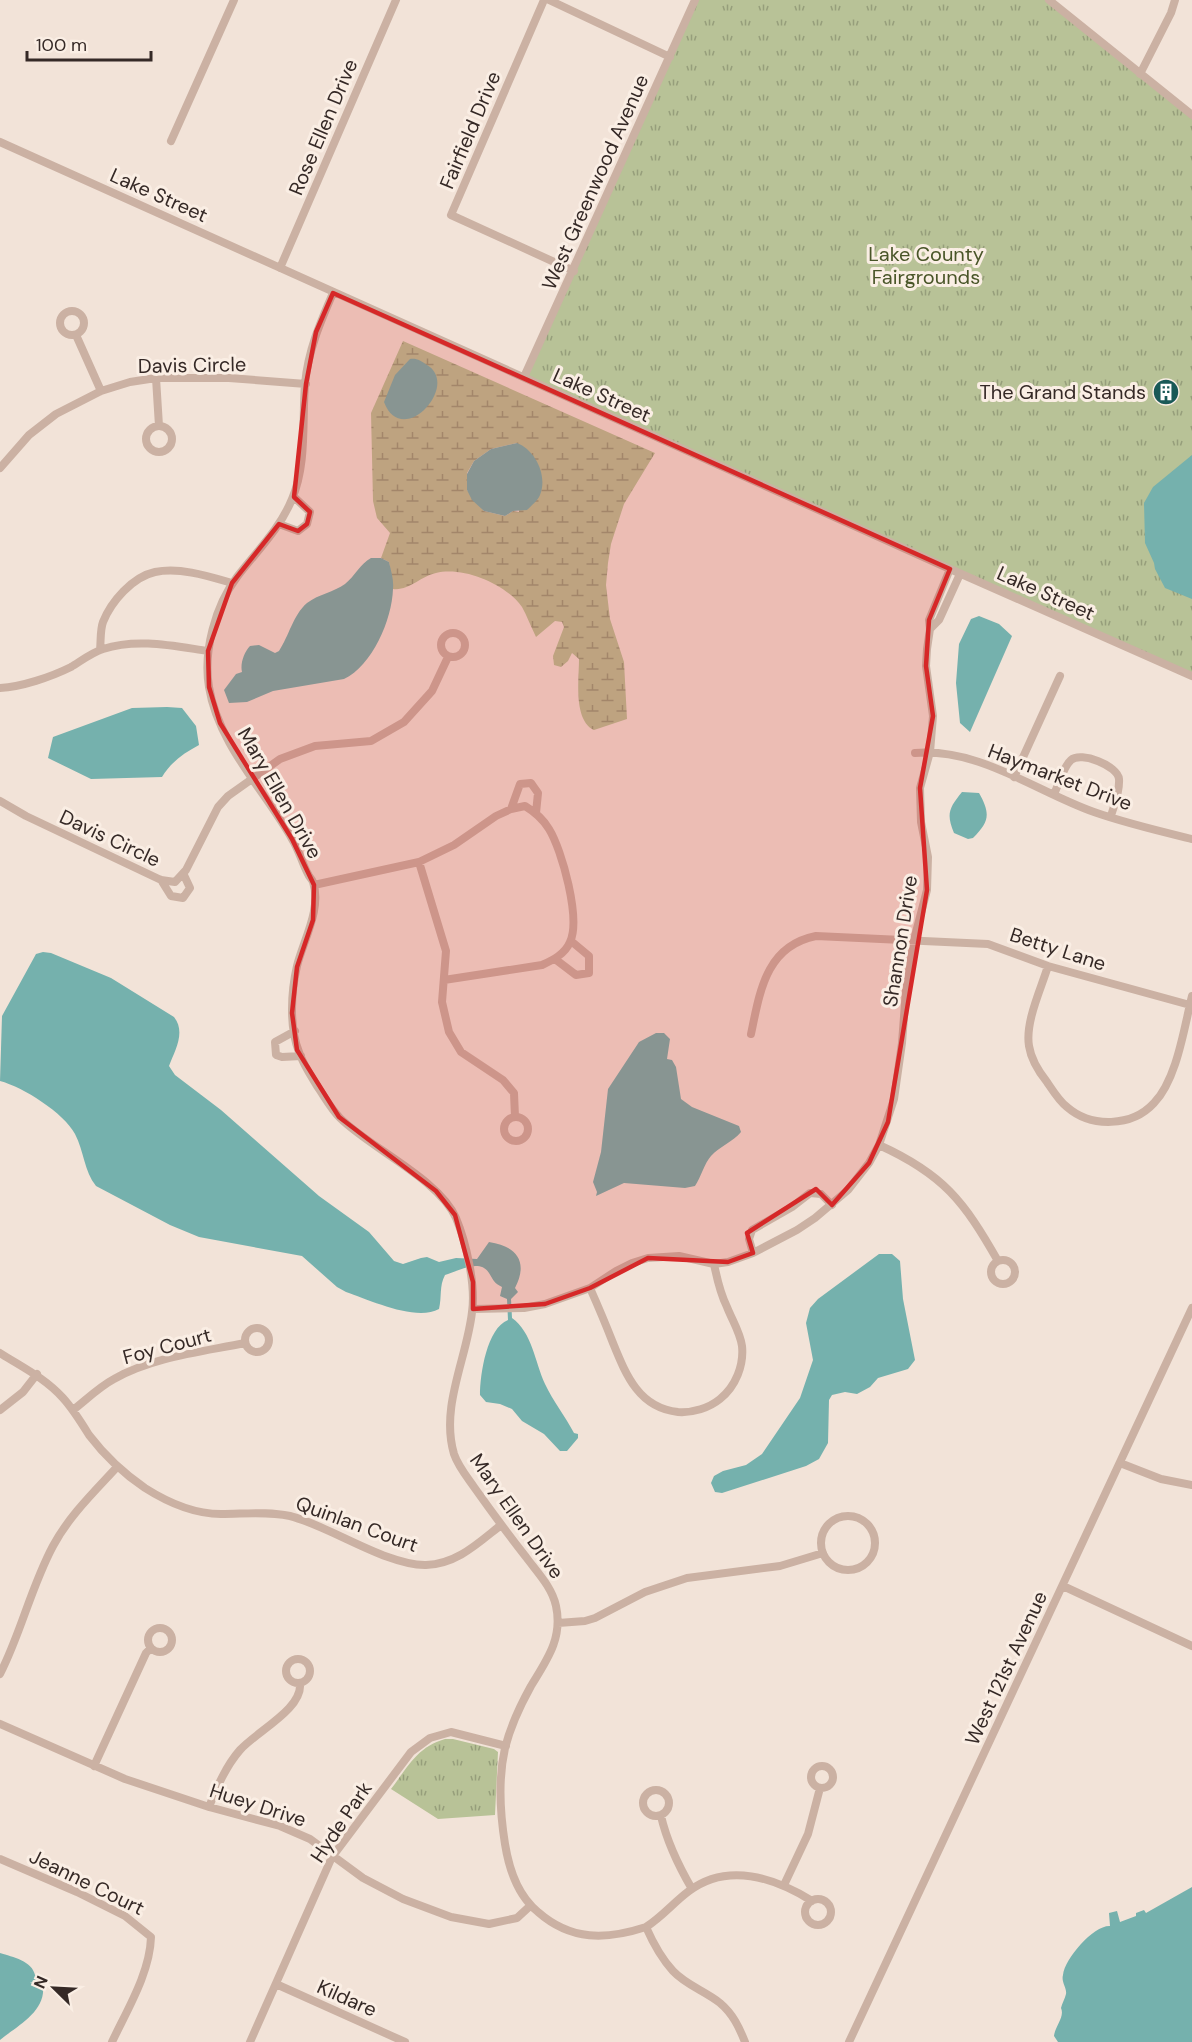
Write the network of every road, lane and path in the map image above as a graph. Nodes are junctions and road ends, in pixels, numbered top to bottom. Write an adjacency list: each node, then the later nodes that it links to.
1 (234, 0): 11 (street)
2 (396, 0): 13 (street, Rose Ellen Drive)
3 (544, 0): 14 (street, Fairfield Drive)
4 (549, 0): 8 (street)
5 (695, 0): 8 (street, West Greenwood Avenue)
6 (1049, 0): 9 (street)
7 (1175, 0): 9 (street)
8 (670, 57): 14 (street, West Greenwood Avenue)
9 (1140, 74): 10 (street)
10 (1192, 115)
11 (171, 141)
12 (0, 142): 13 (street, Lake Street)
13 (280, 268): 15 (street, Lake Street)
14 (574, 271): 17 (street, West Greenwood Avenue)
15 (333, 293): 17 (street, Lake Street); 19 (street, Mary Ellen Drive)
16 (76, 335): 20 (street)
17 (524, 377): 25 (street, Lake Street)
18 (156, 378): 19 (street, Davis Circle); 20 (street, Davis Circle); 21 (street)
19 (306, 384): 23 (street, Mary Ellen Drive)
20 (101, 391): 22 (street, Davis Circle)
21 (159, 426)
22 (0, 468)
23 (294, 497): 24 (street, Mary Ellen Drive); 24 (street)
24 (279, 524): 27 (street, Mary Ellen Drive)
25 (950, 569): 26 (street, Lake Street); 28 (street, Shannon Drive)
26 (960, 574): 28 (street, Shannon Drive); 33 (street, Lake Street)
27 (232, 583): 29 (street); 30 (street, Mary Ellen Drive)
28 (930, 629): 35 (street, Shannon Drive)
29 (100, 650): 30 (street); 34 (street)
30 (208, 651): 38 (street, Mary Ellen Drive)
31 (448, 657): 38 (street)
32 (1060, 676): 37 (street)
33 (1192, 676)
34 (0, 688)
35 (930, 752): 36 (street, Haymarket Drive); 37 (street, Haymarket Drive); 49 (street, Shannon Drive)
36 (915, 753)
37 (1014, 777): 39 (street, Haymarket Drive)
38 (251, 778): 46 (street); 48 (street, Mary Ellen Drive)
39 (1054, 794): 43 (street, Haymarket Drive); 43 (street)
40 (0, 801): 47 (street, Davis Circle)
41 (512, 809): 42 (street); 42 (street); 45 (street)
42 (536, 813): 50 (street)
43 (1110, 816): 44 (street, Haymarket Drive)
44 (1192, 839)
45 (419, 862): 48 (street); 53 (street)
46 (183, 873): 47 (street, Davis Circle); 47 (street)
47 (161, 880)
48 (314, 885): 55 (street, Mary Ellen Drive)
49 (915, 940): 52 (street, Betty Lane); 56 (street, Betty Lane); 59 (street, Shannon Drive)
50 (571, 941): 51 (street); 51 (street)
51 (555, 959): 53 (street)
52 (1048, 966): 54 (street, Betty Lane); 54 (street)
53 (444, 980): 58 (street)
54 (1191, 1000)
55 (294, 1031): 57 (street, Mary Ellen Drive); 57 (street)
56 (751, 1034)
57 (301, 1056): 66 (street, Mary Ellen Drive)
58 (515, 1117)
59 (879, 1145): 60 (street, Shannon Drive); 62 (street)
60 (832, 1204): 61 (street, Shannon Drive); 61 (street)
61 (753, 1253): 63 (street, Shannon Drive)
62 (998, 1261)
63 (714, 1264): 64 (street, Shannon Drive); 64 (street)
64 (590, 1288): 66 (street, Shannon Drive)
65 (1192, 1308): 72 (street, West 121st Avenue)
66 (473, 1309): 75 (street, Mary Ellen Drive)
67 (245, 1343): 71 (street, Foy Court)
68 (0, 1353): 69 (street, Quinlan Court)
69 (37, 1374): 70 (street); 71 (street, Quinlan Court)
70 (0, 1410)
71 (73, 1410): 73 (street, Quinlan Court)
72 (1120, 1463): 74 (street); 77 (street, West 121st Avenue)
73 (117, 1467): 75 (street, Quinlan Court); 81 (street)
74 (1192, 1485)
75 (501, 1525): 78 (street, Mary Ellen Drive)
76 (823, 1553): 76 (street); 78 (street)
77 (1063, 1586): 79 (street); 102 (street, West 121st Avenue)
78 (558, 1623): 84 (street, Mary Ellen Drive)
79 (1192, 1646)
80 (151, 1647): 85 (street)
81 (0, 1674)
82 (300, 1683): 87 (street)
83 (0, 1724): 85 (street, Huey Drive)
84 (506, 1746): 89 (street, Hyde Park); 94 (street, Mary Ellen Drive)
85 (94, 1767): 87 (street, Huey Drive)
86 (820, 1788): 91 (street)
87 (209, 1807): 89 (street, Huey Drive)
88 (661, 1816): 92 (street)
89 (332, 1857): 94 (street, Huey Drive); 96 (street, Hyde Park)
90 (0, 1859): 98 (street, Jeanne Court)
91 (784, 1885): 92 (street); 93 (street)
92 (692, 1889): 95 (street)
93 (812, 1901)
94 (530, 1906): 95 (street, Mary Ellen Drive)
95 (646, 1927): 101 (street)
96 (276, 1984): 97 (street, Kildare); 99 (street, Hyde Park)
97 (392, 2039): 100 (street, Kildare)
98 (112, 2042)
99 (250, 2042)
100 (405, 2042)
101 (745, 2042)
102 (849, 2042)

